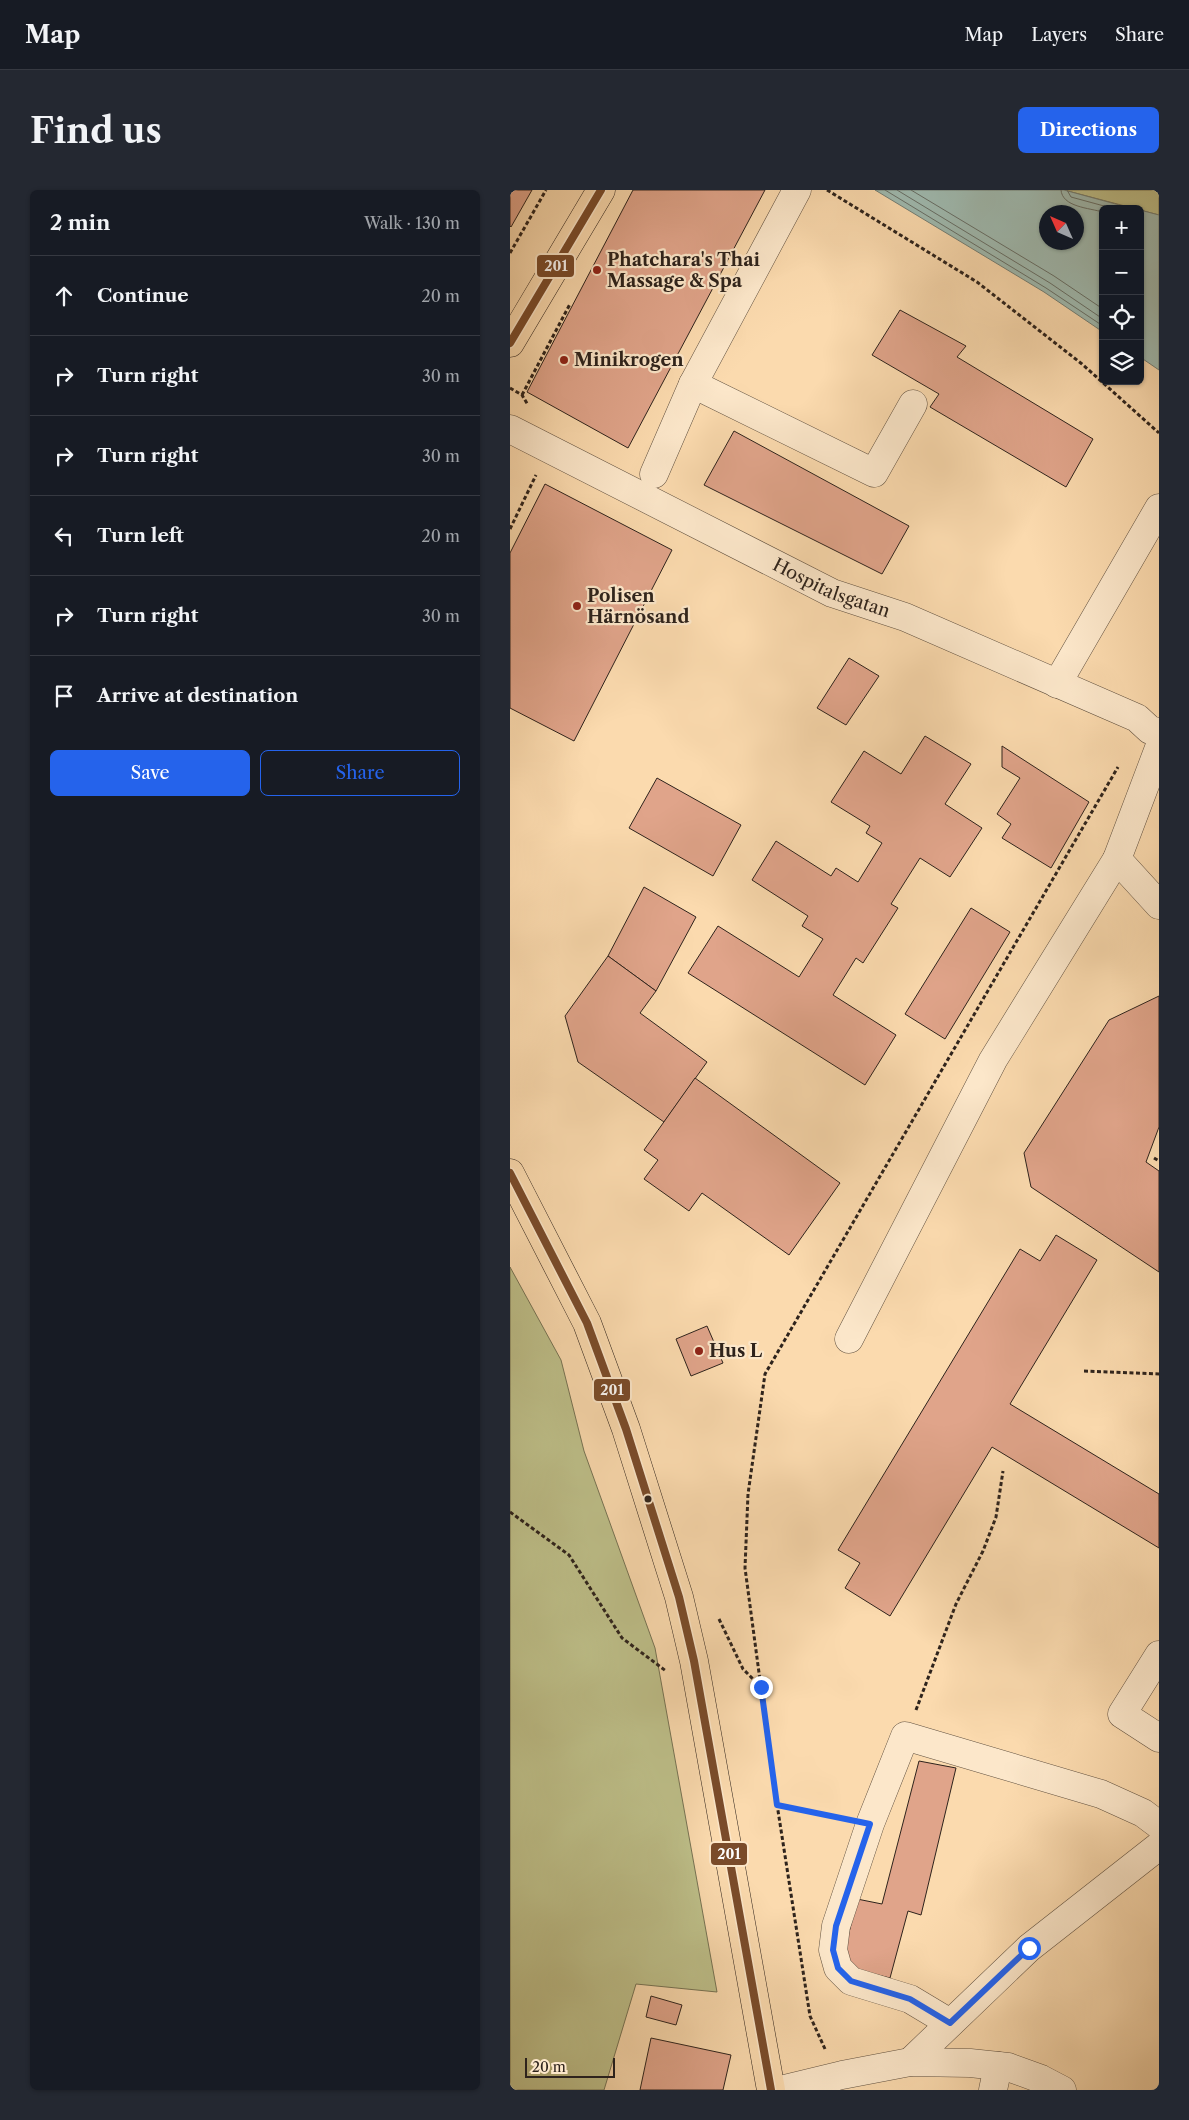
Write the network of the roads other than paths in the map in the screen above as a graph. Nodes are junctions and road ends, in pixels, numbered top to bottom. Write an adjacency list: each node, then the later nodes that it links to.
1 (601, 190): 3 (main road)
2 (797, 190): 4 (street)
3 (510, 343)
4 (693, 384): 5 (street); 7 (street)
5 (913, 404)
6 (510, 429): 9 (street, Hospitalsgatan)
7 (654, 474)
8 (1159, 508): 9 (street)
9 (1058, 684): 10 (street, Hospitalsgatan)
10 (1151, 727)
11 (1159, 748): 12 (street)
12 (1117, 859): 13 (street); 15 (street)
13 (1156, 899)
14 (510, 1173): 23 (main road)
15 (849, 1339)
16 (1159, 1655): 17 (street)
17 (1159, 1738)
18 (1159, 1826): 20 (street)
19 (1159, 1846): 20 (street)
20 (950, 2023): 21 (street)
21 (910, 2062): 22 (street); 24 (street)
22 (996, 2078): 25 (street)
23 (772, 2090)
24 (780, 2090)
25 (1062, 2090)

